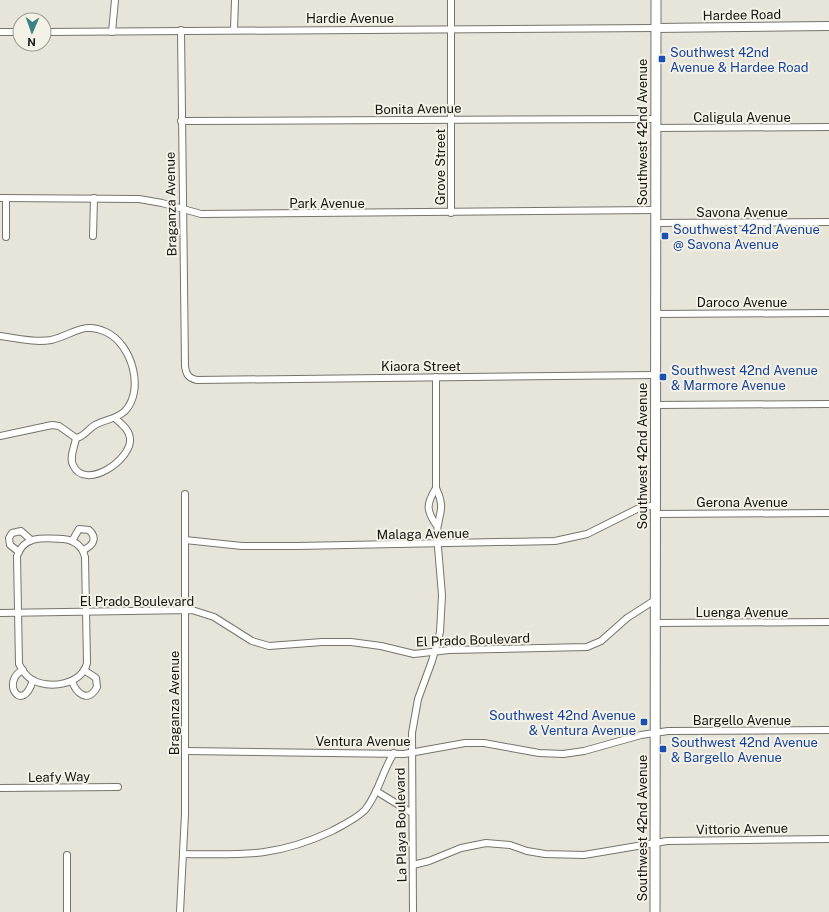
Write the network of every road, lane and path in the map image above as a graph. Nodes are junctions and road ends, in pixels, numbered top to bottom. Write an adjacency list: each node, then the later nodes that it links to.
1 (115, 0): 13 (street)
2 (235, 0): 9 (street)
3 (451, 0): 7 (street, Grove Street)
4 (656, 0): 6 (main road, Southwest 42nd Avenue)
5 (829, 26): 6 (street, Hardee Road)
6 (655, 28): 7 (street, Hardie Avenue); 14 (main road, Southwest 42nd Avenue)
7 (451, 29): 9 (street, Hardie Avenue); 15 (street, Grove Street)
8 (181, 30): 9 (street, Hardie Avenue); 13 (street, Hardie Avenue); 16 (street, Braganza Avenue)
9 (234, 30)
10 (0, 32): 11 (street)
11 (12, 32)
12 (52, 32): 13 (street, Hardie Avenue)
13 (112, 32)
14 (656, 118): 15 (street, Bonita Avenue); 18 (main road, Southwest 42nd Avenue)
15 (451, 119): 16 (street, Bonita Avenue); 23 (street, Grove Street)
16 (181, 121): 21 (street, Braganza Avenue)
17 (829, 127): 18 (street, Caligula Avenue)
18 (655, 128): 22 (main road, Southwest 42nd Avenue)
19 (3, 198): 20 (street, Park Avenue); 27 (street)
20 (94, 198): 21 (street, Park Avenue); 26 (street)
21 (182, 210): 23 (street, Park Avenue); 32 (street, Braganza Avenue)
22 (655, 210): 23 (street, Park Avenue); 25 (main road, Southwest 42nd Avenue)
23 (452, 213)
24 (829, 222): 25 (street, Savona Avenue)
25 (655, 223): 29 (main road, Southwest 42nd Avenue)
26 (93, 236)
27 (6, 237)
28 (829, 313): 29 (street, Daroco Avenue)
29 (655, 314): 31 (main road, Southwest 42nd Avenue)
30 (0, 336): 36 (street)
31 (655, 375): 33 (street, Kiaora Street); 35 (main road, Southwest 42nd Avenue)
32 (188, 376): 33 (street, Kiaora Street)
33 (436, 377): 39 (street, La Playa Boulevard)
34 (829, 404): 35 (street)
35 (655, 405): 41 (main road, Southwest 42nd Avenue)
36 (115, 418): 38 (street); 38 (street)
37 (0, 436): 38 (street)
38 (76, 438)
39 (436, 488): 43 (street, La Playa Boulevard); 43 (street, La Playa Boulevard)
40 (185, 494): 45 (street, Braganza Avenue)
41 (655, 509): 42 (street, Gerona Avenue); 47 (street, Malaga Avenue); 50 (main road, Southwest 42nd Avenue)
42 (829, 513)
43 (437, 526): 47 (street, La Playa Boulevard)
44 (31, 540): 46 (street); 49 (street); 49 (street)
45 (185, 540): 47 (street, Malaga Avenue); 51 (street, Braganza Avenue)
46 (72, 541): 48 (street); 48 (street)
47 (438, 545): 57 (street, La Playa Boulevard)
48 (83, 550): 52 (street)
49 (19, 552): 54 (street)
50 (655, 600): 56 (main road, Southwest 42nd Avenue); 57 (street, El Prado Boulevard)
51 (185, 610): 52 (street, El Prado Boulevard); 57 (street, El Prado Boulevard); 64 (street, Braganza Avenue)
52 (86, 612): 54 (street, El Prado Boulevard); 59 (street)
53 (0, 613): 54 (street, El Prado Boulevard)
54 (18, 614): 58 (street)
55 (829, 622): 56 (street, Luenga Avenue)
56 (655, 623): 63 (main road, Southwest 42nd Avenue)
57 (435, 652): 66 (street, La Playa Boulevard)
58 (23, 670): 60 (street); 60 (street)
59 (84, 670): 61 (street); 61 (street)
60 (33, 680): 61 (street)
61 (72, 681)
62 (829, 730): 63 (street, Bargello Avenue)
63 (655, 733): 66 (street, Ventura Avenue); 72 (main road, Southwest 42nd Avenue)
64 (186, 751): 65 (street, Ventura Avenue); 73 (street, Braganza Avenue)
65 (394, 753): 66 (street, Ventura Avenue); 69 (street)
66 (412, 753): 70 (street, La Playa Boulevard)
67 (118, 787): 68 (street, Leafy Way)
68 (0, 788)
69 (376, 791): 70 (street); 73 (street)
70 (412, 813): 75 (street, La Playa Boulevard)
71 (829, 839): 72 (street, Vittorio Avenue)
72 (656, 843): 75 (street, Vittorio Avenue); 79 (main road, Southwest 42nd Avenue)
73 (184, 854): 77 (street, Braganza Avenue)
74 (67, 855): 76 (street)
75 (413, 865): 78 (street, La Playa Boulevard)
76 (67, 912)
77 (180, 912)
78 (413, 912)
79 (655, 912)

